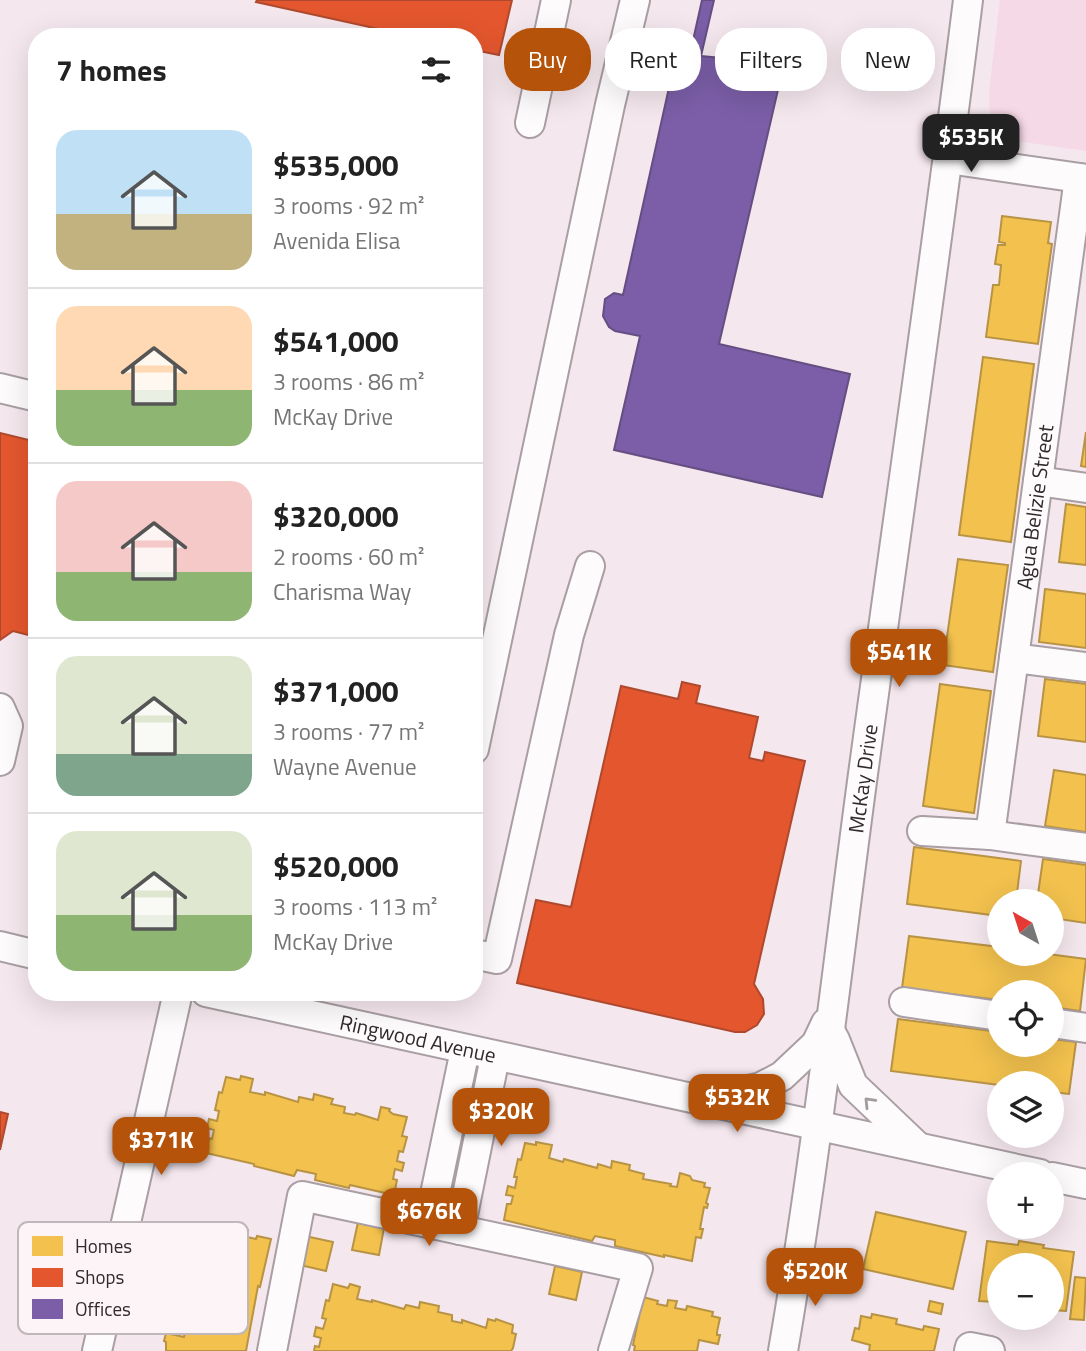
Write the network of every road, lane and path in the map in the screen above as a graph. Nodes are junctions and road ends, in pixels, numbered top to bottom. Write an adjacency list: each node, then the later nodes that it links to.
1 (556, 0): 4 (street)
2 (635, 0): 16 (street)
3 (968, 0): 5 (street, McKay Drive)
4 (530, 123)
5 (948, 159): 6 (street); 28 (street, McKay Drive)
6 (1083, 178): 7 (street, Agua Belizie Street)
7 (1074, 307): 10 (street, Agua Belizie Street)
8 (0, 388): 9 (street)
9 (28, 395)
10 (1038, 481): 11 (street); 13 (street, Agua Belizie Street)
11 (1086, 488)
12 (590, 566): 23 (street)
13 (1014, 658): 14 (street); 19 (street, Agua Belizie Street)
14 (1086, 667)
15 (0, 708): 17 (street)
16 (483, 708)
17 (0, 761)
18 (922, 831): 19 (street)
19 (989, 835): 20 (street)
20 (1086, 848)
21 (0, 946): 22 (street)
22 (28, 953)
23 (483, 956)
24 (176, 1001): 39 (street)
25 (246, 1001): 31 (street, Ringwood Avenue)
26 (904, 1002): 27 (street)
27 (987, 1014)
28 (830, 1020): 33 (street); 34 (street, McKay Drive); 35 (street, one-way to 28)
29 (1064, 1025): 30 (street)
30 (1086, 1028)
31 (465, 1050): 32 (street, Ringwood Avenue); 40 (street)
32 (495, 1057): 33 (street, Ringwood Avenue); 41 (street)
33 (699, 1101): 34 (street, Ringwood Avenue)
34 (816, 1127): 35 (street, Ringwood Avenue); 44 (street, McKay Drive)
35 (919, 1148): 36 (street, Ringwood Avenue)
36 (987, 1163)
37 (1064, 1179): 38 (street)
38 (1086, 1184)
39 (126, 1222)
40 (429, 1223): 41 (street); 42 (street)
41 (460, 1230): 43 (street)
42 (272, 1351)
43 (613, 1351)
44 (783, 1351)
45 (969, 1351): 46 (street)
46 (990, 1351)

